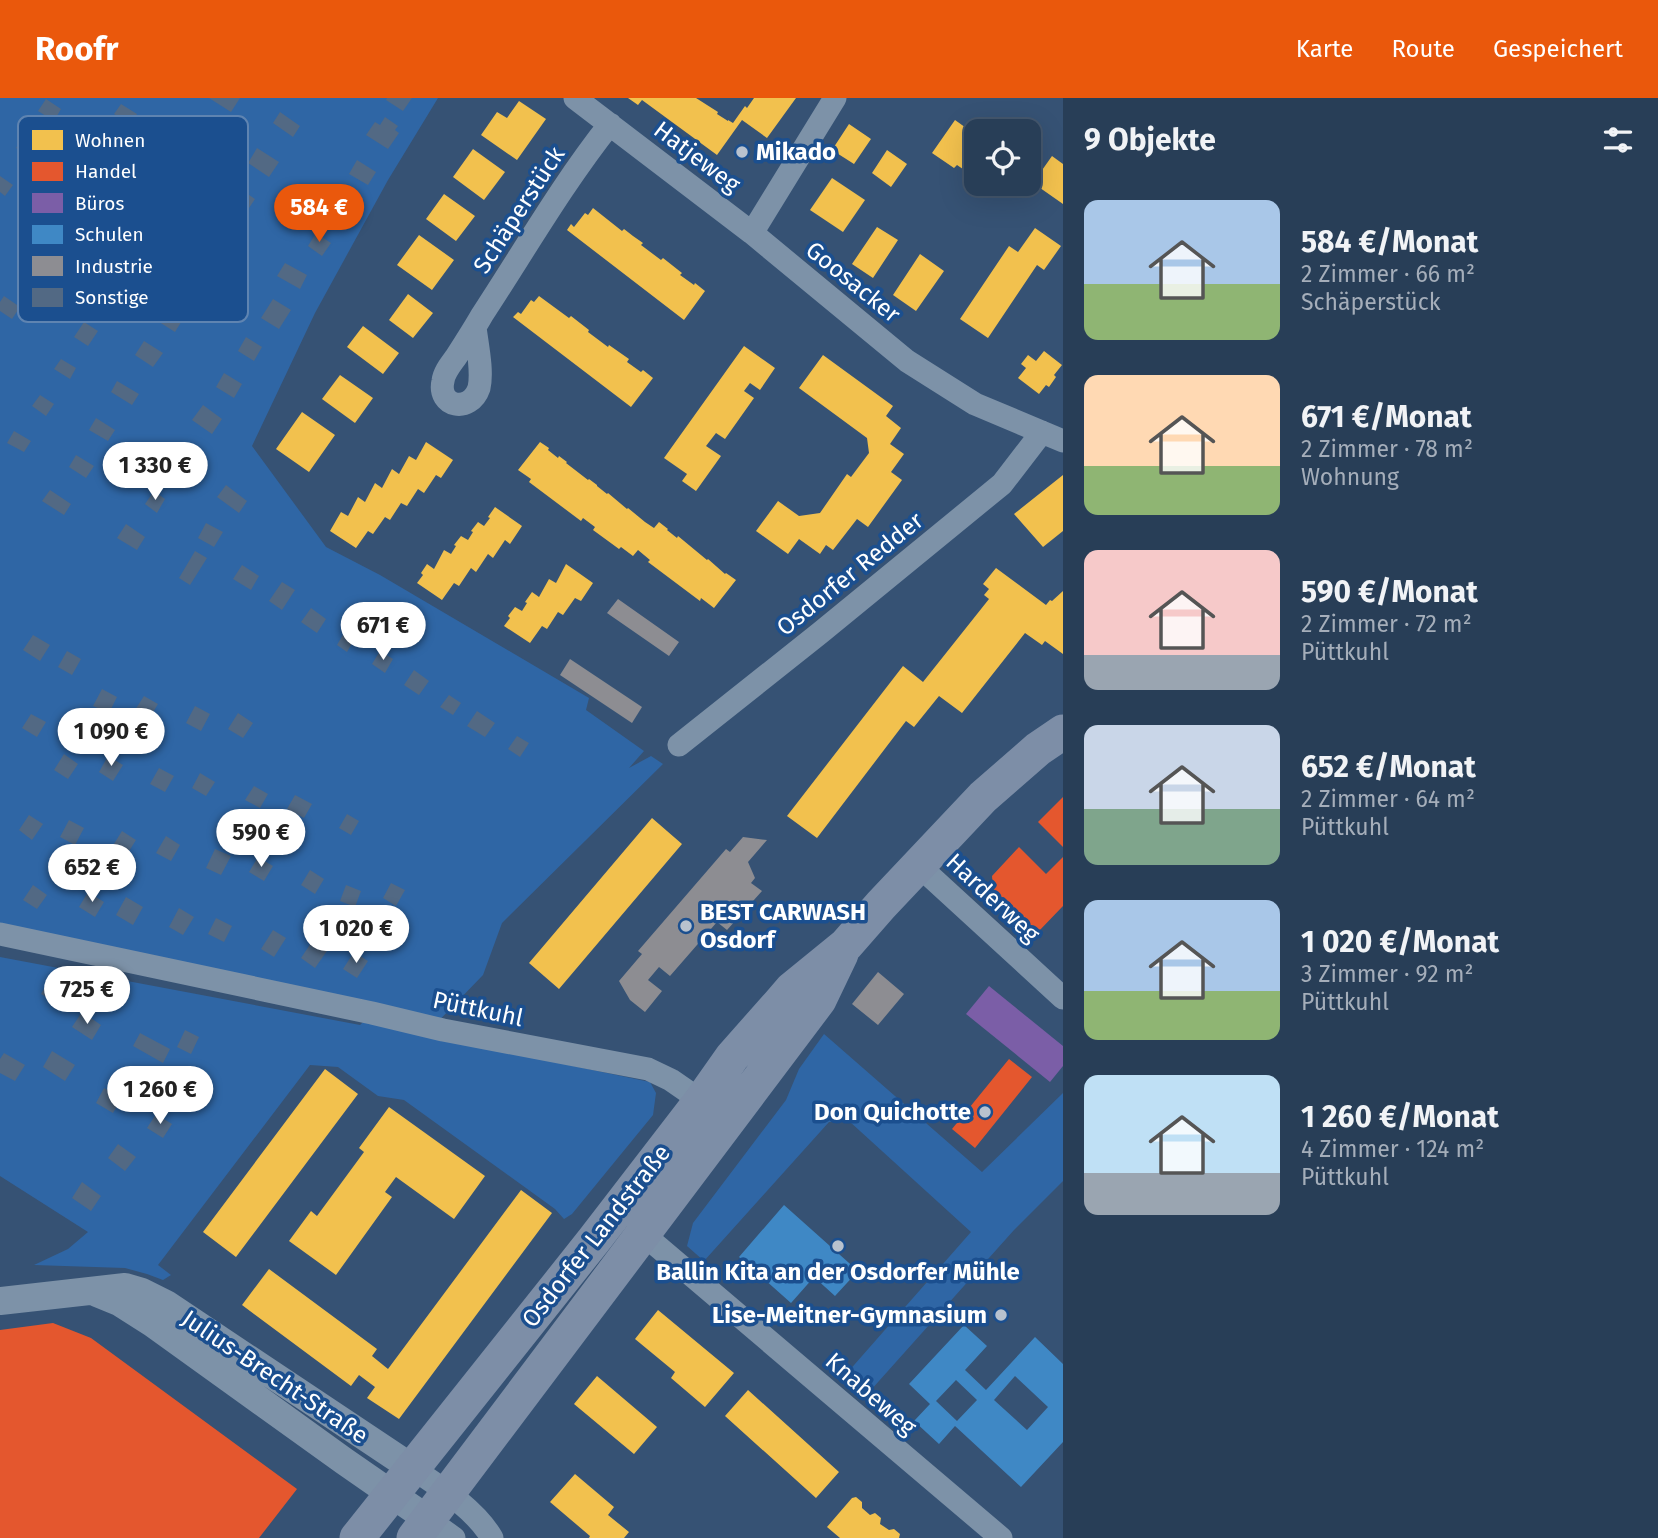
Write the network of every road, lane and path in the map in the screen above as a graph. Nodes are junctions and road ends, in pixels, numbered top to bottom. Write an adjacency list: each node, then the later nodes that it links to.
1 (575, 98): 3 (street, Hatjeweg)
2 (835, 98): 4 (street)
3 (610, 124): 4 (street, Hatjeweg); 5 (street, Schäperstück)
4 (752, 233): 6 (street, Goosacker)
5 (475, 327)
6 (1052, 436): 9 (street, Osdorfer Redder)
7 (1063, 716): 8 (main road, Osdorfer Landstraße)
8 (1051, 740): 10 (main road, Osdorfer Landstraße)
9 (680, 745)
10 (918, 865): 12 (street, Harderweg); 13 (main road, Osdorfer Landstraße)
11 (0, 934): 13 (street, Püttkuhl)
12 (1063, 998)
13 (715, 1110): 14 (main road, Osdorfer Landstraße); 16 (main road, Osdorfer Landstraße)
14 (643, 1234): 17 (main road, Osdorfer Landstraße); 20 (street, Knabeweg)
15 (0, 1301): 16 (street, Julius-Brecht-Straße)
16 (402, 1481): 17 (street, Julius-Brecht-Straße); 18 (main road, Osdorfer Landstraße)
17 (437, 1522): 19 (street)
18 (357, 1538)
19 (492, 1538)
20 (1001, 1538)

